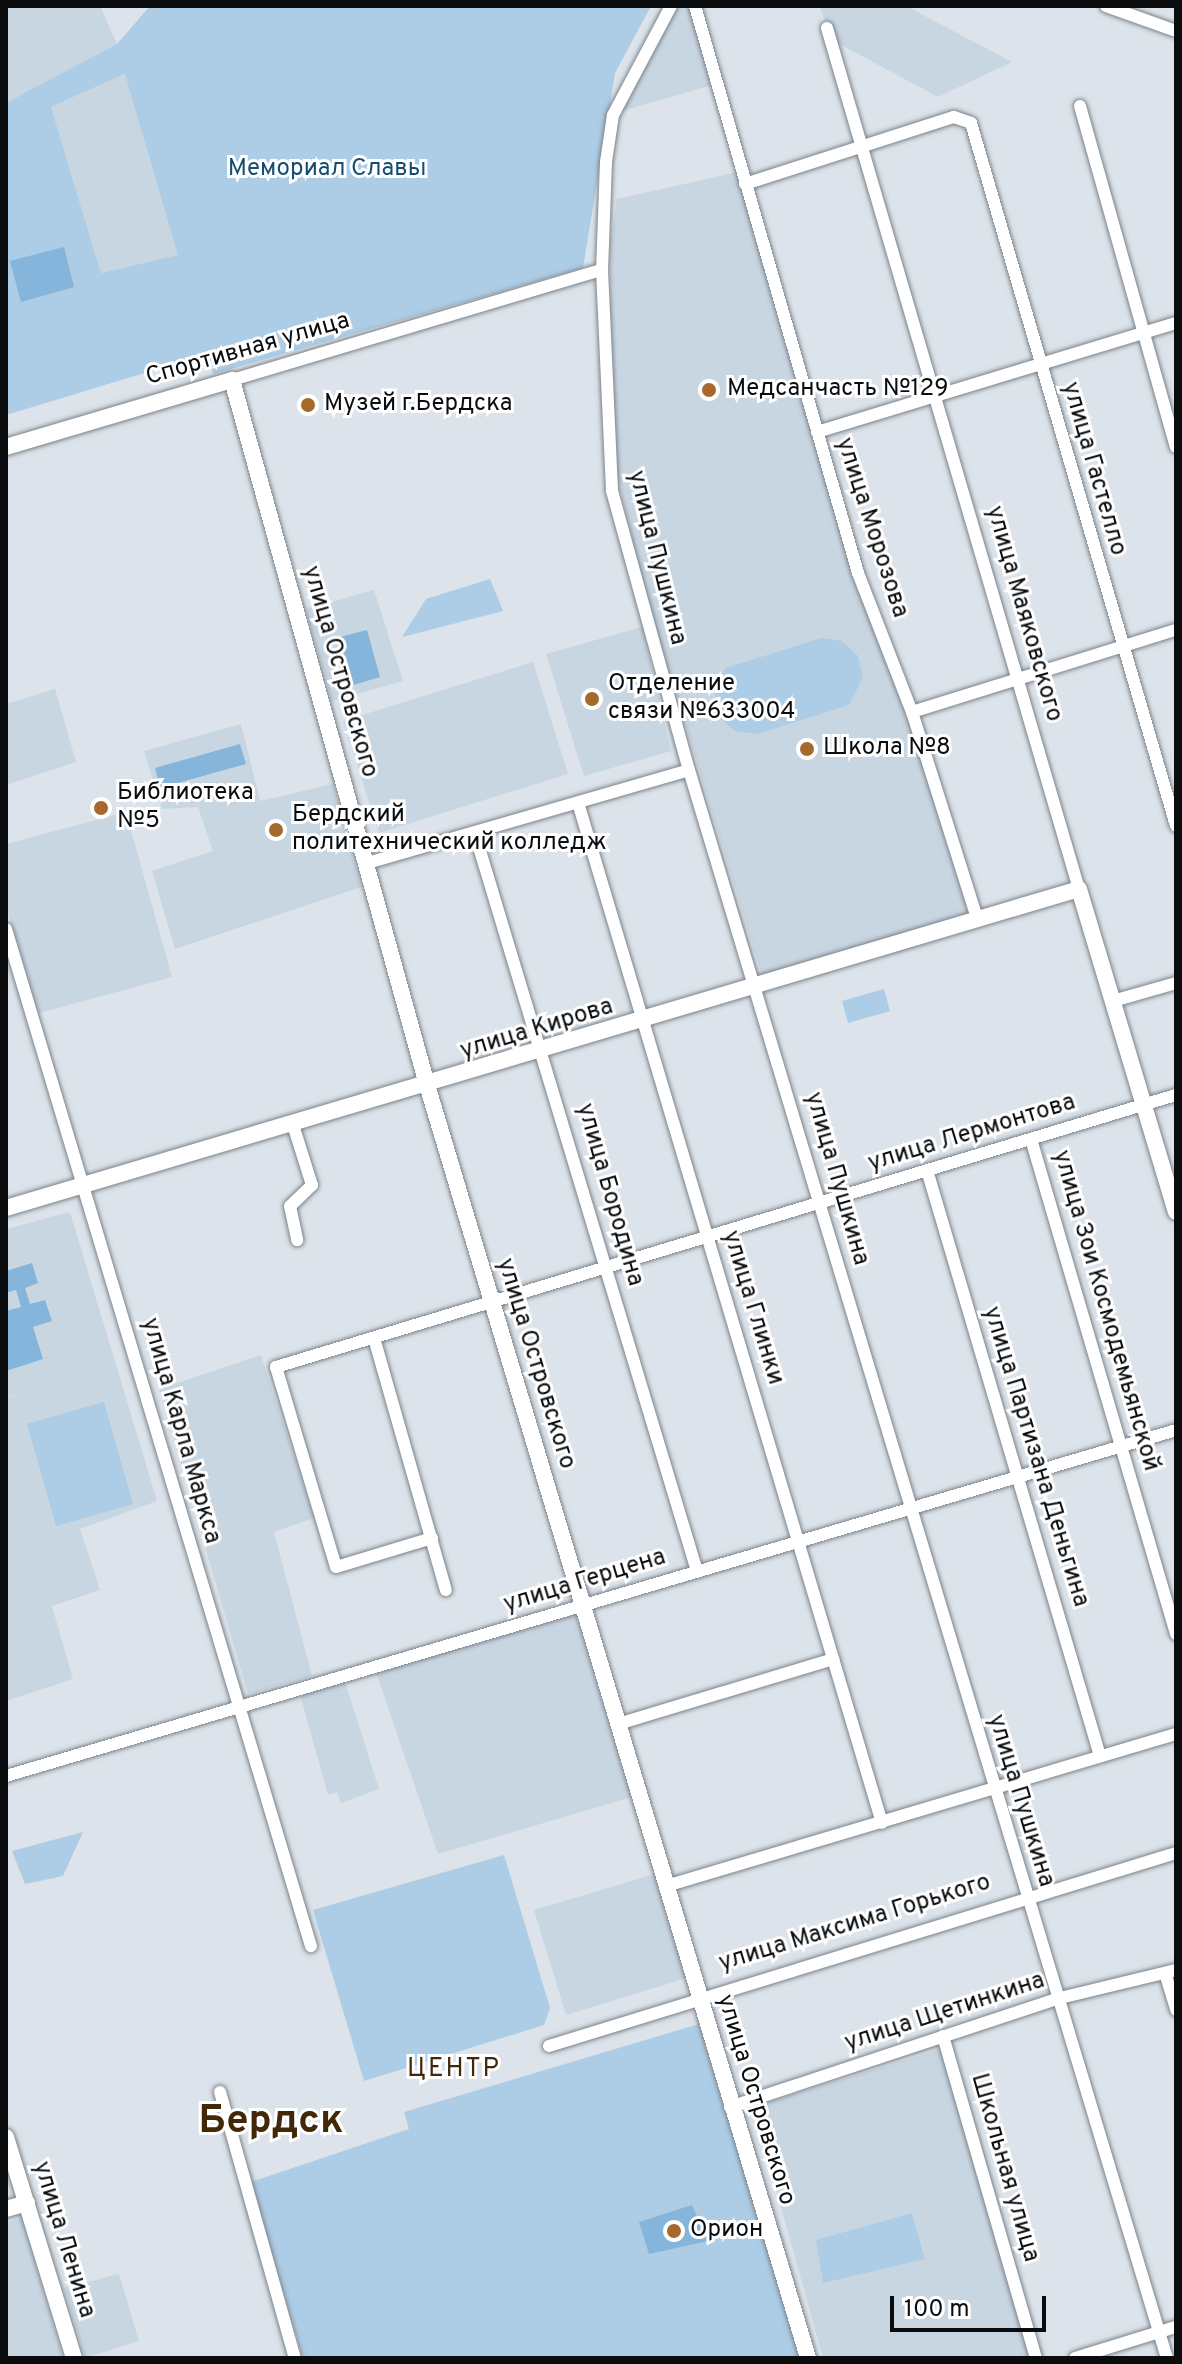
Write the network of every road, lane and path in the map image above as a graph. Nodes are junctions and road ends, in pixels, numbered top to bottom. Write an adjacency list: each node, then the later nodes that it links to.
1 (671, 6): 9 (street, улица Пушкина)
2 (695, 6): 8 (street, улица Морозова)
3 (1106, 6): 5 (street)
4 (827, 28): 7 (street, улица Маяковского)
5 (1176, 31)
6 (1080, 106): 11 (street)
7 (862, 147): 8 (street); 12 (street, улица Гастелло); 14 (street, улица Маяковского)
8 (745, 184): 15 (street, улица Морозова)
9 (602, 270): 13 (street, Спортивная улица); 22 (street, улица Пушкина)
10 (1176, 323): 11 (street)
11 (1142, 332): 12 (street); 17 (street)
12 (1041, 368): 14 (street); 19 (street, улица Гастелло)
13 (232, 380): 16 (street, Спортивная улица); 26 (street, улица Островского)
14 (934, 394): 15 (street); 20 (street, улица Маяковского)
15 (817, 432): 21 (street, улица Морозова)
16 (6, 447)
17 (1176, 447)
18 (1176, 630): 19 (street)
19 (1122, 645): 20 (street); 24 (street, улица Гастелло)
20 (1016, 676): 21 (street); 27 (street, улица Маяковского)
21 (912, 712): 28 (street, улица Морозова)
22 (689, 770): 23 (street); 31 (street, улица Пушкина)
23 (579, 806): 25 (street); 33 (street, улица Глинки)
24 (1176, 826)
25 (475, 834): 26 (street); 34 (street, улица Бородина)
26 (367, 863): 35 (street, улица Островского)
27 (1079, 889): 28 (street, улица Кирова); 32 (street, улица Маяковского)
28 (978, 921): 31 (street, улица Кирова)
29 (6, 929): 41 (street, улица Карла Маркса)
30 (1176, 983): 32 (street)
31 (757, 987): 33 (street, улица Кирова); 42 (street, улица Пушкина)
32 (1113, 1001): 37 (street, улица Маяковского)
33 (643, 1022): 34 (street, улица Кирова); 45 (street, улица Глинки)
34 (544, 1053): 35 (street, улица Кирова); 47 (street, улица Бородина)
35 (428, 1088): 38 (street, улица Кирова); 48 (street, улица Островского)
36 (1176, 1095): 37 (street, улица Лермонтова)
37 (1144, 1105): 39 (street, улица Лермонтова); 44 (street, улица Маяковского)
38 (294, 1128): 41 (street, улица Кирова); 46 (street)
39 (1031, 1139): 40 (street, улица Лермонтова); 51 (street, улица Зои Космодемьянской)
40 (927, 1170): 42 (street, улица Лермонтова); 52 (street, улица Партизана Деньгина)
41 (86, 1186): 43 (street, улица Кирова); 61 (street, улица Карла Маркса)
42 (820, 1203): 45 (street, улица Лермонтова); 53 (street, улица Пушкина)
43 (6, 1208)
44 (1176, 1212)
45 (707, 1236): 47 (street, улица Лермонтова); 55 (street, улица Глинки)
46 (297, 1240)
47 (608, 1267): 48 (street, улица Лермонтова); 56 (street, улица Бородина)
48 (492, 1302): 49 (street, улица Лермонтова); 58 (street, улица Островского)
49 (374, 1338): 54 (street); 54 (street, улица Лермонтова)
50 (1176, 1430): 51 (street, улица Герцена)
51 (1122, 1446): 52 (street, улица Герцена); 59 (street, улица Зои Космодемьянской)
52 (1017, 1476): 53 (street, улица Герцена); 64 (street, улица Партизана Деньгина)
53 (910, 1508): 55 (street, улица Герцена); 66 (street, улица Пушкина)
54 (432, 1538): 57 (street)
55 (798, 1541): 56 (street, улица Герцена); 60 (street, улица Глинки)
56 (697, 1571): 58 (street, улица Герцена)
57 (446, 1590)
58 (582, 1605): 61 (street, улица Герцена); 62 (street, улица Островского)
59 (1176, 1634)
60 (833, 1659): 62 (street); 67 (street, улица Глинки)
61 (238, 1706): 65 (street, улица Герцена); 71 (street, улица Карла Маркса)
62 (618, 1724): 69 (street, улица Островского)
63 (1176, 1734): 64 (street)
64 (1100, 1756): 66 (street)
65 (6, 1776)
66 (993, 1789): 67 (street); 70 (street, улица Пушкина)
67 (882, 1823): 69 (street)
68 (1176, 1853): 70 (street, улица Максима Горького)
69 (666, 1886): 73 (street, улица Островского)
70 (1025, 1897): 73 (street, улица Максима Горького); 74 (street, улица Пушкина)
71 (311, 1946)
72 (1171, 1972): 74 (street, улица Щетинкина); 75 (street)
73 (698, 1996): 77 (street, улица Максима Горького); 79 (street, улица Островского)
74 (1056, 1999): 76 (street, улица Щетинкина); 84 (street, улица Пушкина)
75 (1176, 2010)
76 (943, 2036): 79 (street, улица Щетинкина); 88 (street, Школьная улица)
77 (549, 2046)
78 (220, 2092): 86 (street)
79 (730, 2107): 87 (street, улица Островского)
80 (6, 2137): 81 (street, улица Ленина)
81 (27, 2203): 82 (street); 85 (street, улица Ленина)
82 (6, 2209)
83 (1176, 2327): 84 (street)
84 (1158, 2332): 89 (street); 90 (street, улица Пушкина)
85 (74, 2358)
86 (295, 2358)
87 (808, 2358)
88 (1036, 2358)
89 (1075, 2358)
90 (1167, 2358)

